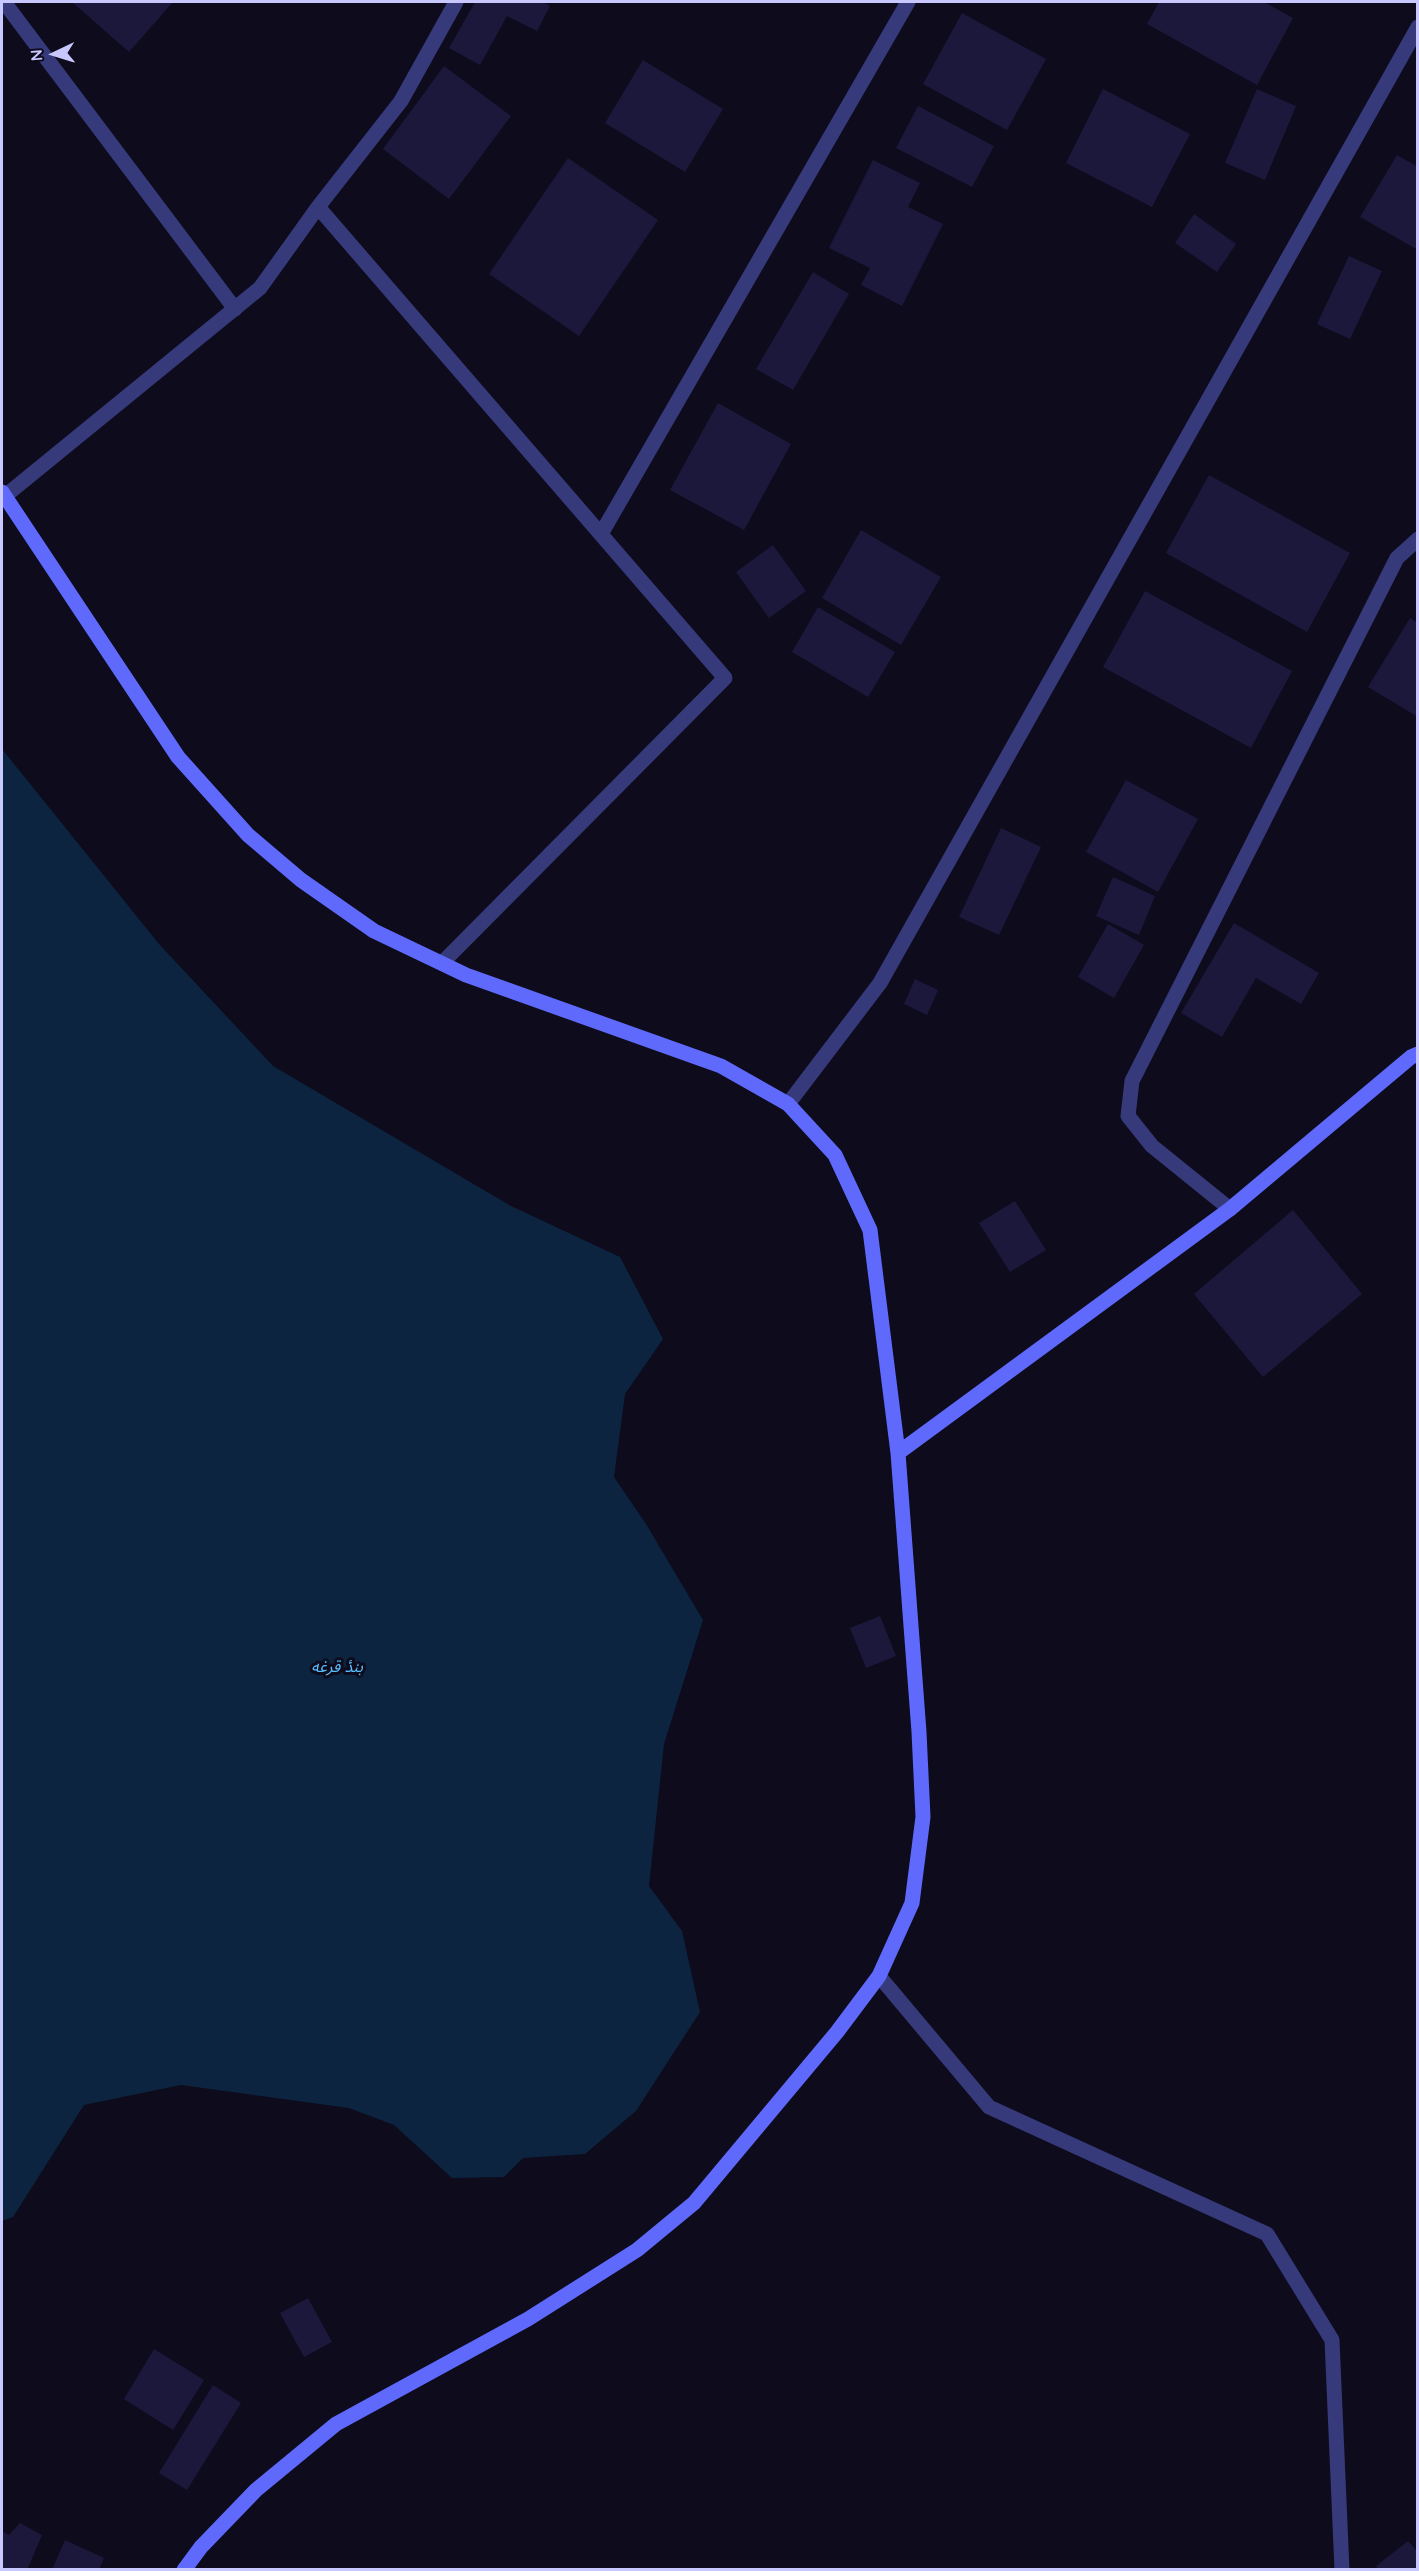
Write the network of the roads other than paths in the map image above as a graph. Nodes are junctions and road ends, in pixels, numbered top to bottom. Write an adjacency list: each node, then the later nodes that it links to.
1 (4, 2): 6 (street)
2 (456, 2): 5 (street)
3 (908, 2): 8 (street)
4 (1418, 27): 12 (street)
5 (318, 207): 6 (street); 8 (street)
6 (235, 309): 7 (street)
7 (3, 494): 10 (main road)
8 (601, 534): 10 (street)
9 (1418, 539): 13 (street)
10 (442, 963): 12 (main road)
11 (1415, 1051): 13 (main road)
12 (788, 1104): 14 (main road)
13 (1230, 1209): 14 (main road)
14 (898, 1453): 15 (main road)
15 (879, 1976): 16 (main road); 17 (street)
16 (184, 2570)
17 (1342, 2570)

